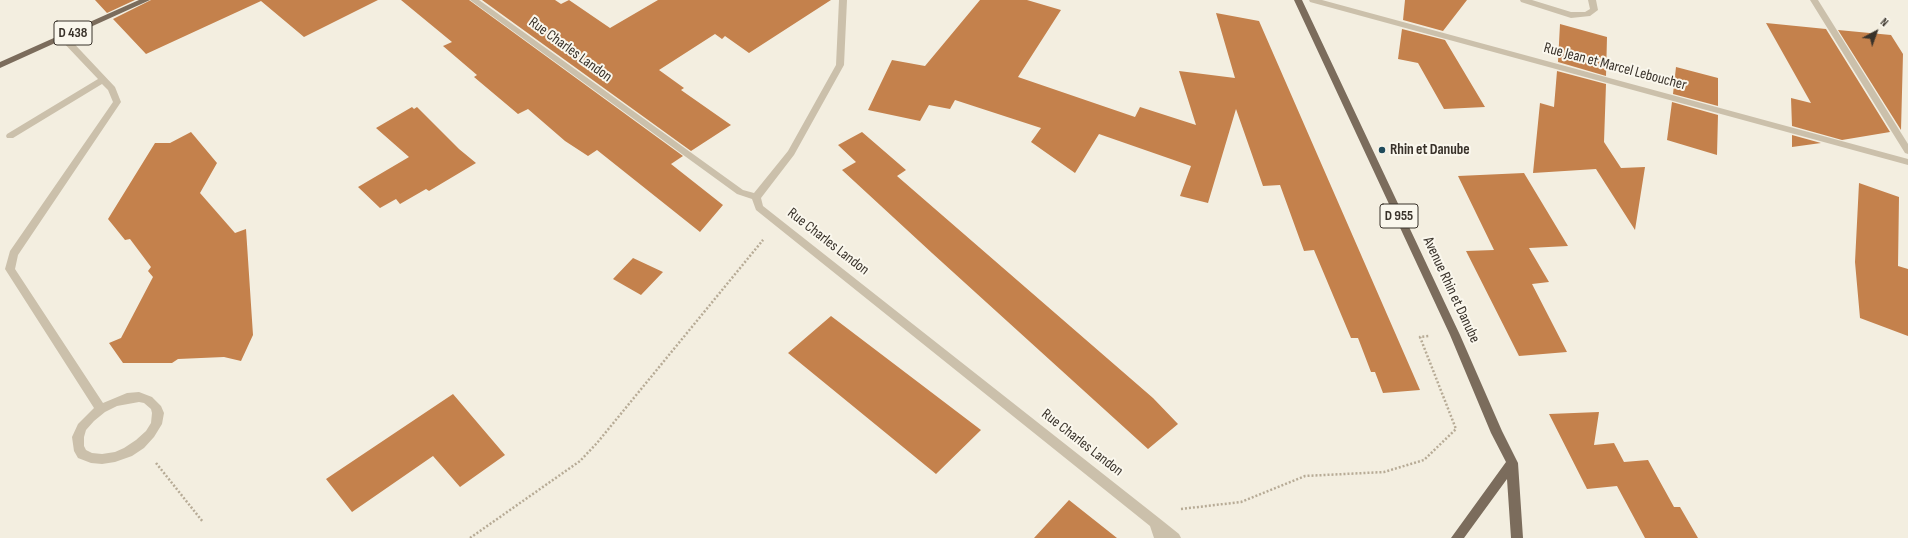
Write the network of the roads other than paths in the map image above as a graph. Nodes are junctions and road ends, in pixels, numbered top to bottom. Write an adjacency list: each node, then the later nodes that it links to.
1 (146, 0): 9 (main road, D 438)
2 (474, 0): 15 (street, Rue Charles Landon)
3 (843, 0): 15 (street)
4 (1298, 0): 17 (main road, Avenue Rhin et Danube / D 955)
5 (1314, 0): 14 (street, Rue Jean et Marcel Leboucher)
6 (1524, 0): 7 (street)
7 (1592, 0)
8 (1814, 0): 13 (street)
9 (63, 37): 10 (main road, D 438); 11 (street)
10 (0, 65)
11 (103, 80): 12 (street); 16 (street)
12 (10, 136)
13 (1908, 151)
14 (1908, 162)
15 (756, 197): 18 (street, Rue Charles Landon)
16 (101, 409): 16 (street)
17 (1512, 463): 21 (main road); 22 (main road, Avenue Rhin et Danube)
18 (1155, 522): 19 (street); 20 (street, Rue Charles Landon)
19 (1160, 538)
20 (1175, 538)
21 (1457, 538)
22 (1517, 538)

